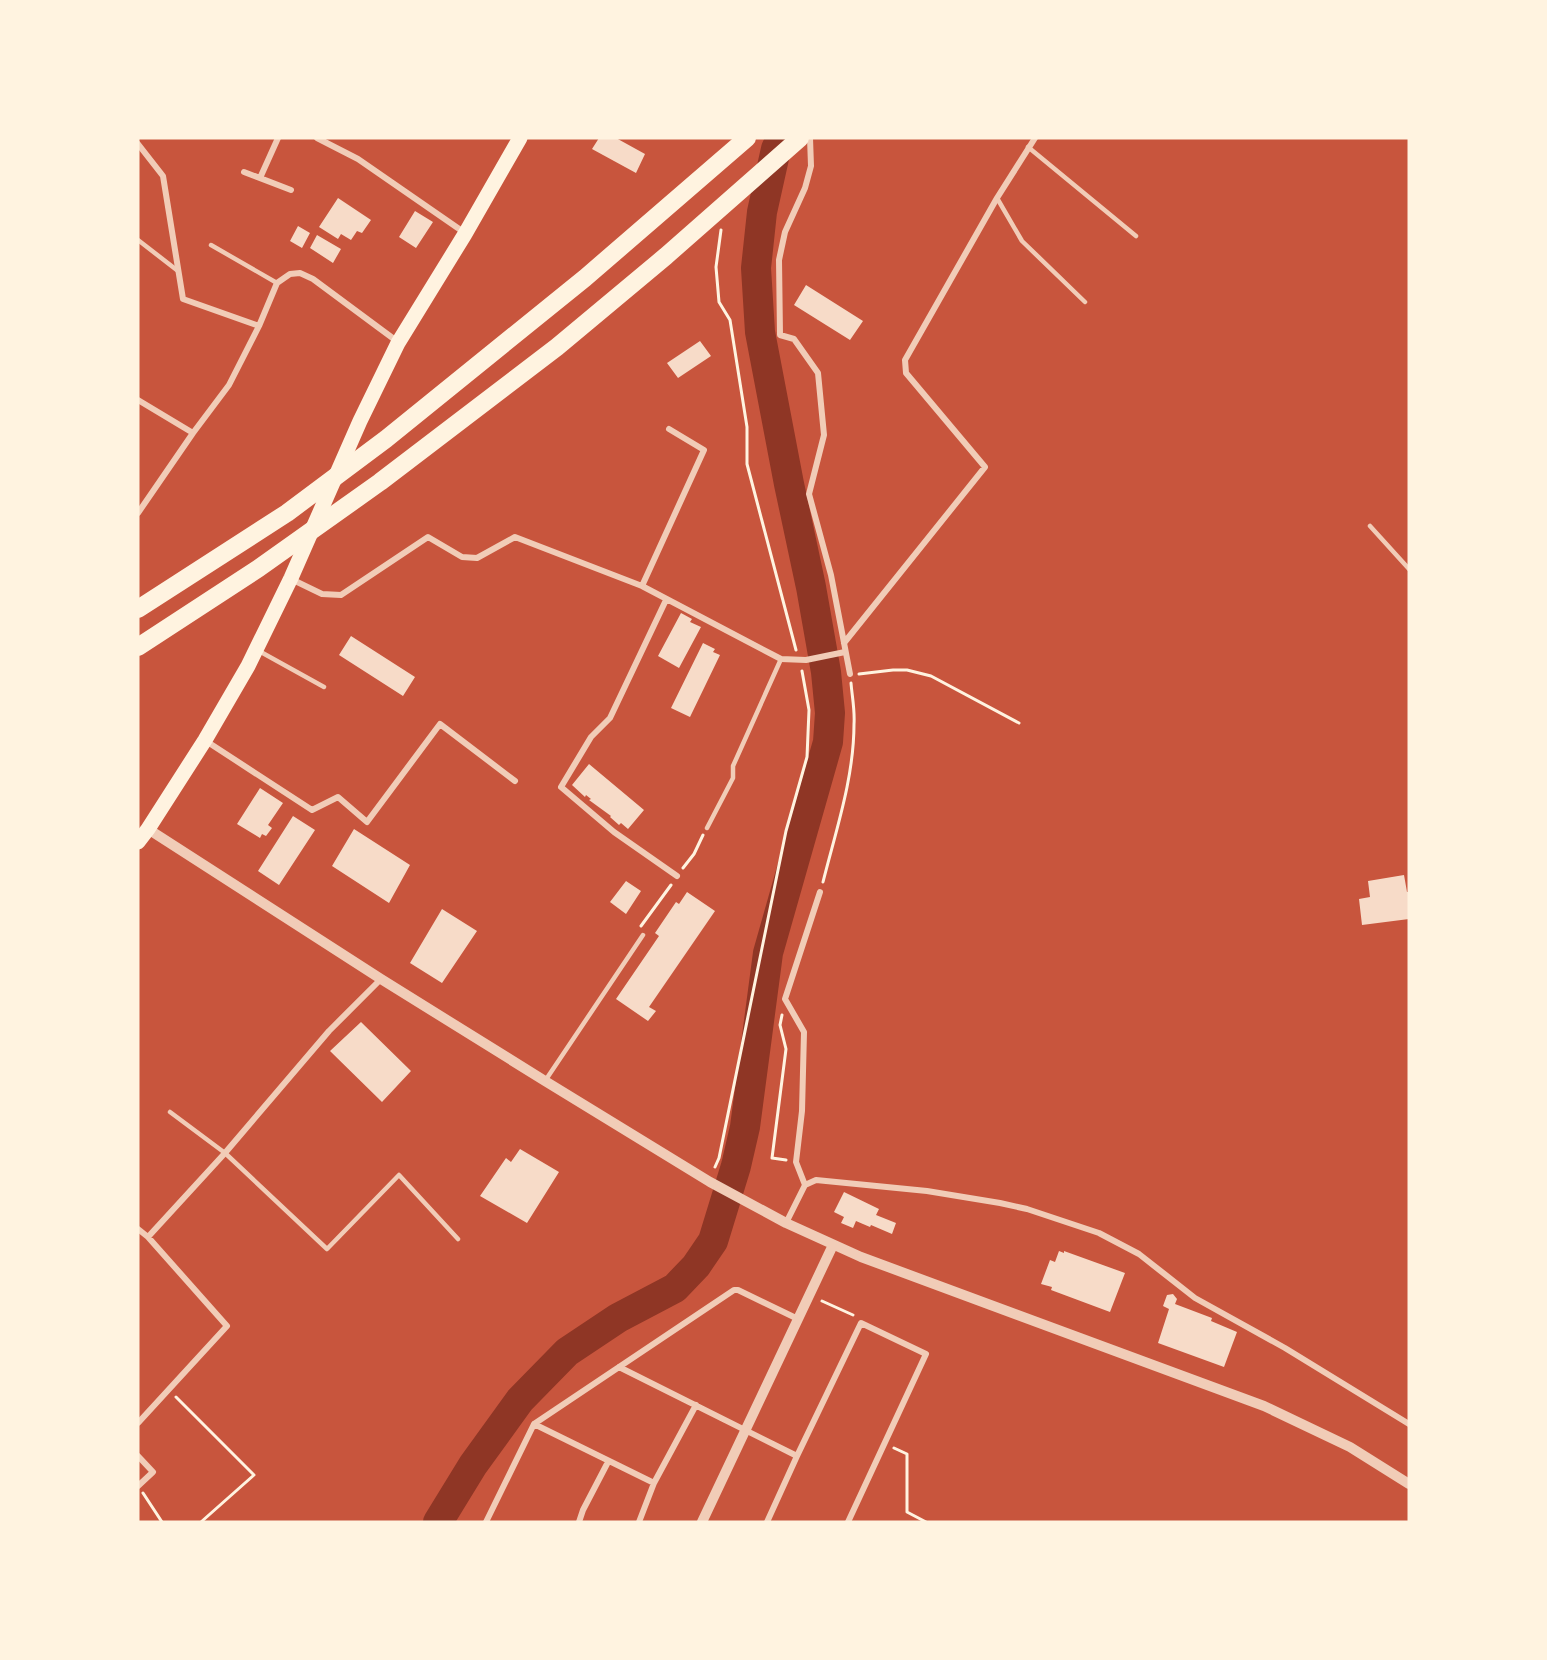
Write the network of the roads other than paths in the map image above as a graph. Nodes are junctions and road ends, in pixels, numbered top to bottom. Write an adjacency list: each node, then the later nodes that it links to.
1 (278, 138): 11 (street)
2 (317, 138): 14 (street)
3 (520, 138): 14 (main road)
4 (747, 138): 32 (highway)
5 (800, 138): 34 (highway)
6 (810, 138): 33 (street)
7 (1033, 139): 9 (street)
8 (138, 144): 18 (street)
9 (1028, 147): 13 (street); 15 (lane)
10 (244, 172): 11 (street)
11 (260, 178): 12 (street)
12 (291, 190)
13 (997, 198): 20 (lane); 33 (street)
14 (465, 234): 22 (main road)
15 (1136, 236)
16 (138, 240): 18 (lane)
17 (211, 245): 19 (lane)
18 (178, 271): 21 (street)
19 (277, 283): 21 (street); 22 (street)
20 (1085, 302)
21 (259, 326): 25 (street)
22 (398, 343): 29 (main road)
23 (138, 400): 25 (street)
24 (669, 429): 30 (street)
25 (193, 433): 26 (street)
26 (138, 513)
27 (1370, 526): 28 (lane)
28 (1409, 569)
29 (291, 578): 30 (street); 35 (main road)
30 (642, 586): 31 (street)
31 (666, 600): 37 (street); 45 (street)
32 (138, 609)
33 (844, 643): 36 (street)
34 (138, 647)
35 (256, 649): 39 (lane); 40 (main road)
36 (842, 653): 37 (street); 38 (street)
37 (780, 659): 42 (lane)
38 (850, 674)
39 (324, 687)
40 (205, 740): 41 (street); 43 (main road)
41 (515, 781)
42 (706, 828)
43 (148, 829): 44 (main road); 48 (street)
44 (138, 842)
45 (677, 876)
46 (820, 892): 52 (street)
47 (644, 935): 49 (lane)
48 (381, 979): 49 (street); 51 (street)
49 (545, 1081): 53 (street)
50 (170, 1112): 51 (lane)
51 (225, 1153): 55 (street); 56 (lane)
52 (805, 1185): 53 (street); 62 (street)
53 (786, 1223): 57 (street)
54 (138, 1229): 55 (street)
55 (148, 1237): 61 (street)
56 (458, 1239)
57 (833, 1245): 58 (street); 69 (street)
58 (798, 1319): 59 (street); 64 (street)
59 (619, 1367): 60 (street); 63 (street)
60 (696, 1405): 64 (street); 68 (street)
61 (138, 1423)
62 (1409, 1424)
63 (534, 1425): 67 (street); 71 (street)
64 (746, 1431): 66 (street); 74 (street)
65 (138, 1456): 70 (street)
66 (797, 1456): 75 (street); 76 (street)
67 (609, 1462): 68 (street); 72 (street)
68 (654, 1483): 73 (street)
69 (1409, 1484)
70 (138, 1486)
71 (486, 1522)
72 (579, 1522)
73 (639, 1522)
74 (702, 1522)
75 (767, 1522)
76 (848, 1522)

